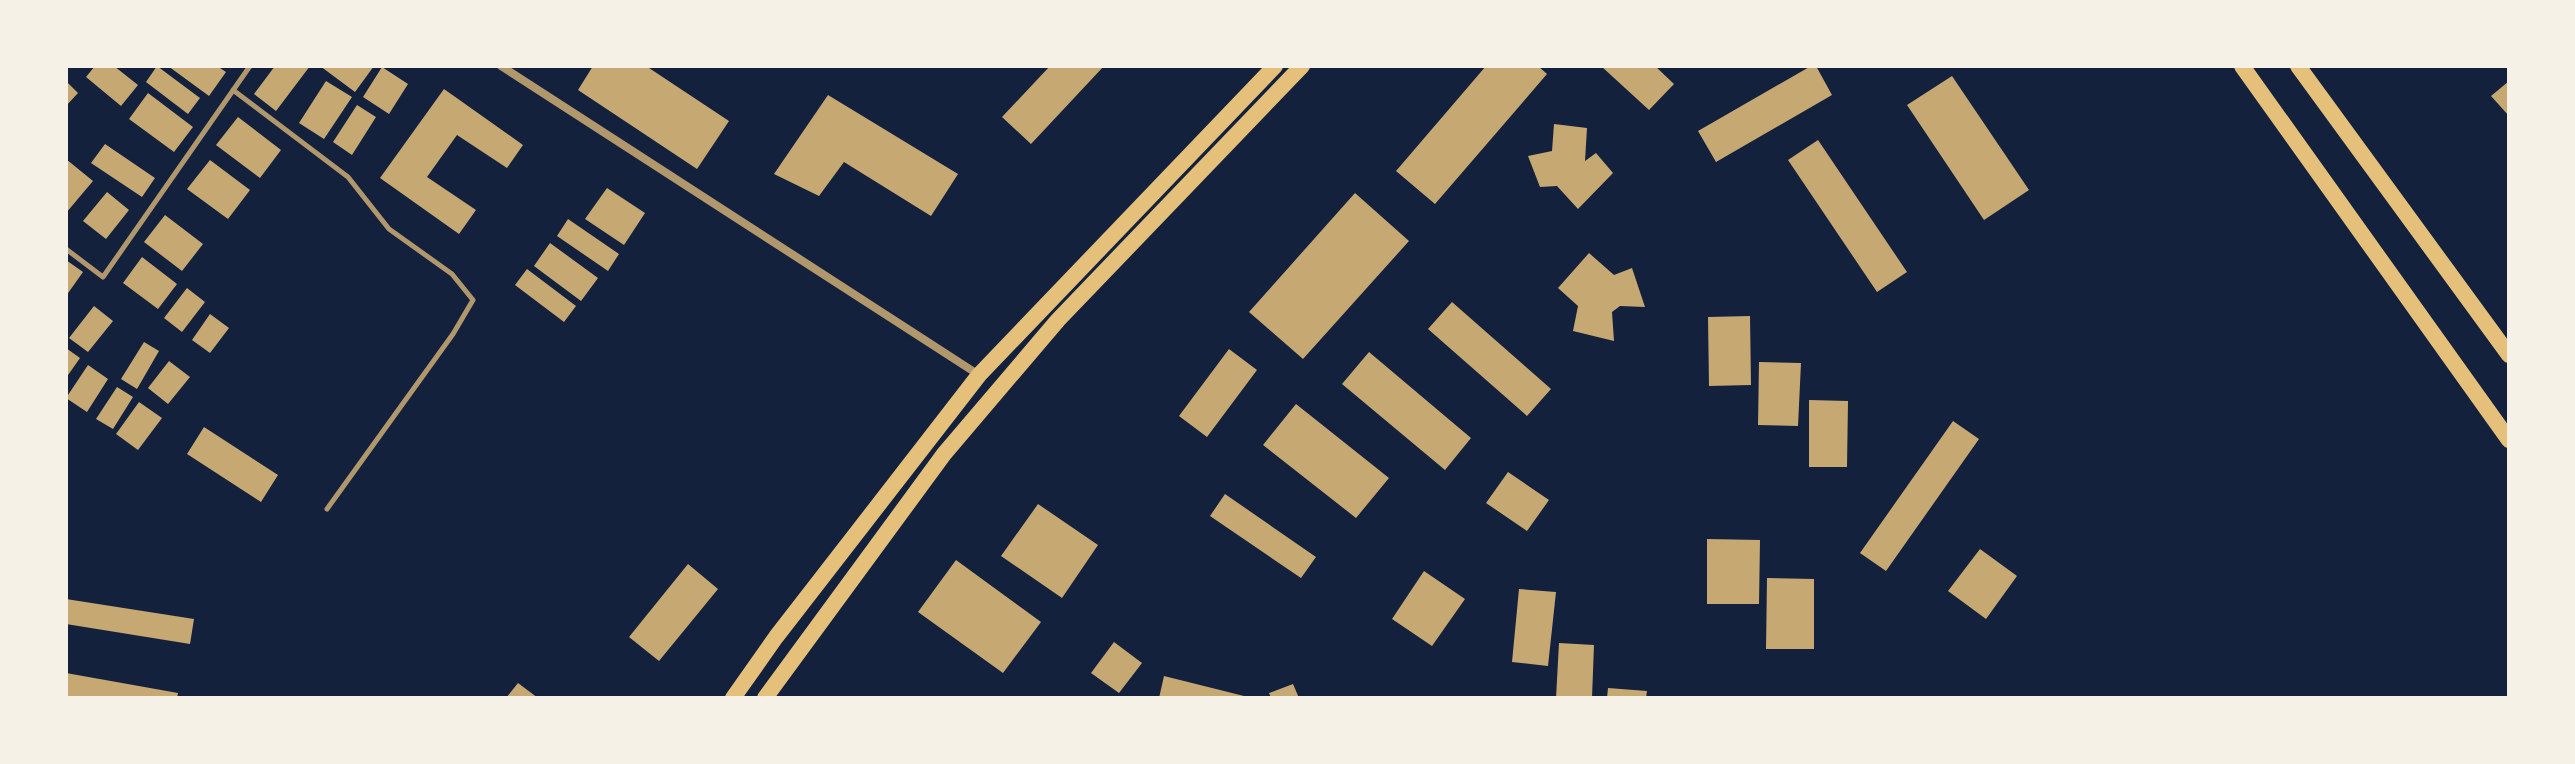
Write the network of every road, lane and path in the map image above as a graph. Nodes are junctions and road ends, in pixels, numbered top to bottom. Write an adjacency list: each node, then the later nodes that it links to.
1 (250, 66): 7 (lane)
2 (501, 66): 10 (street)
3 (1275, 66): 10 (main road)
4 (1302, 66): 14 (main road)
5 (2242, 66): 11 (main road)
6 (2298, 66): 9 (main road)
7 (233, 90): 8 (lane); 12 (lane)
8 (66, 249)
9 (2509, 355)
10 (979, 375): 13 (main road)
11 (2509, 440)
12 (327, 509)
13 (733, 698)
14 (765, 698)

